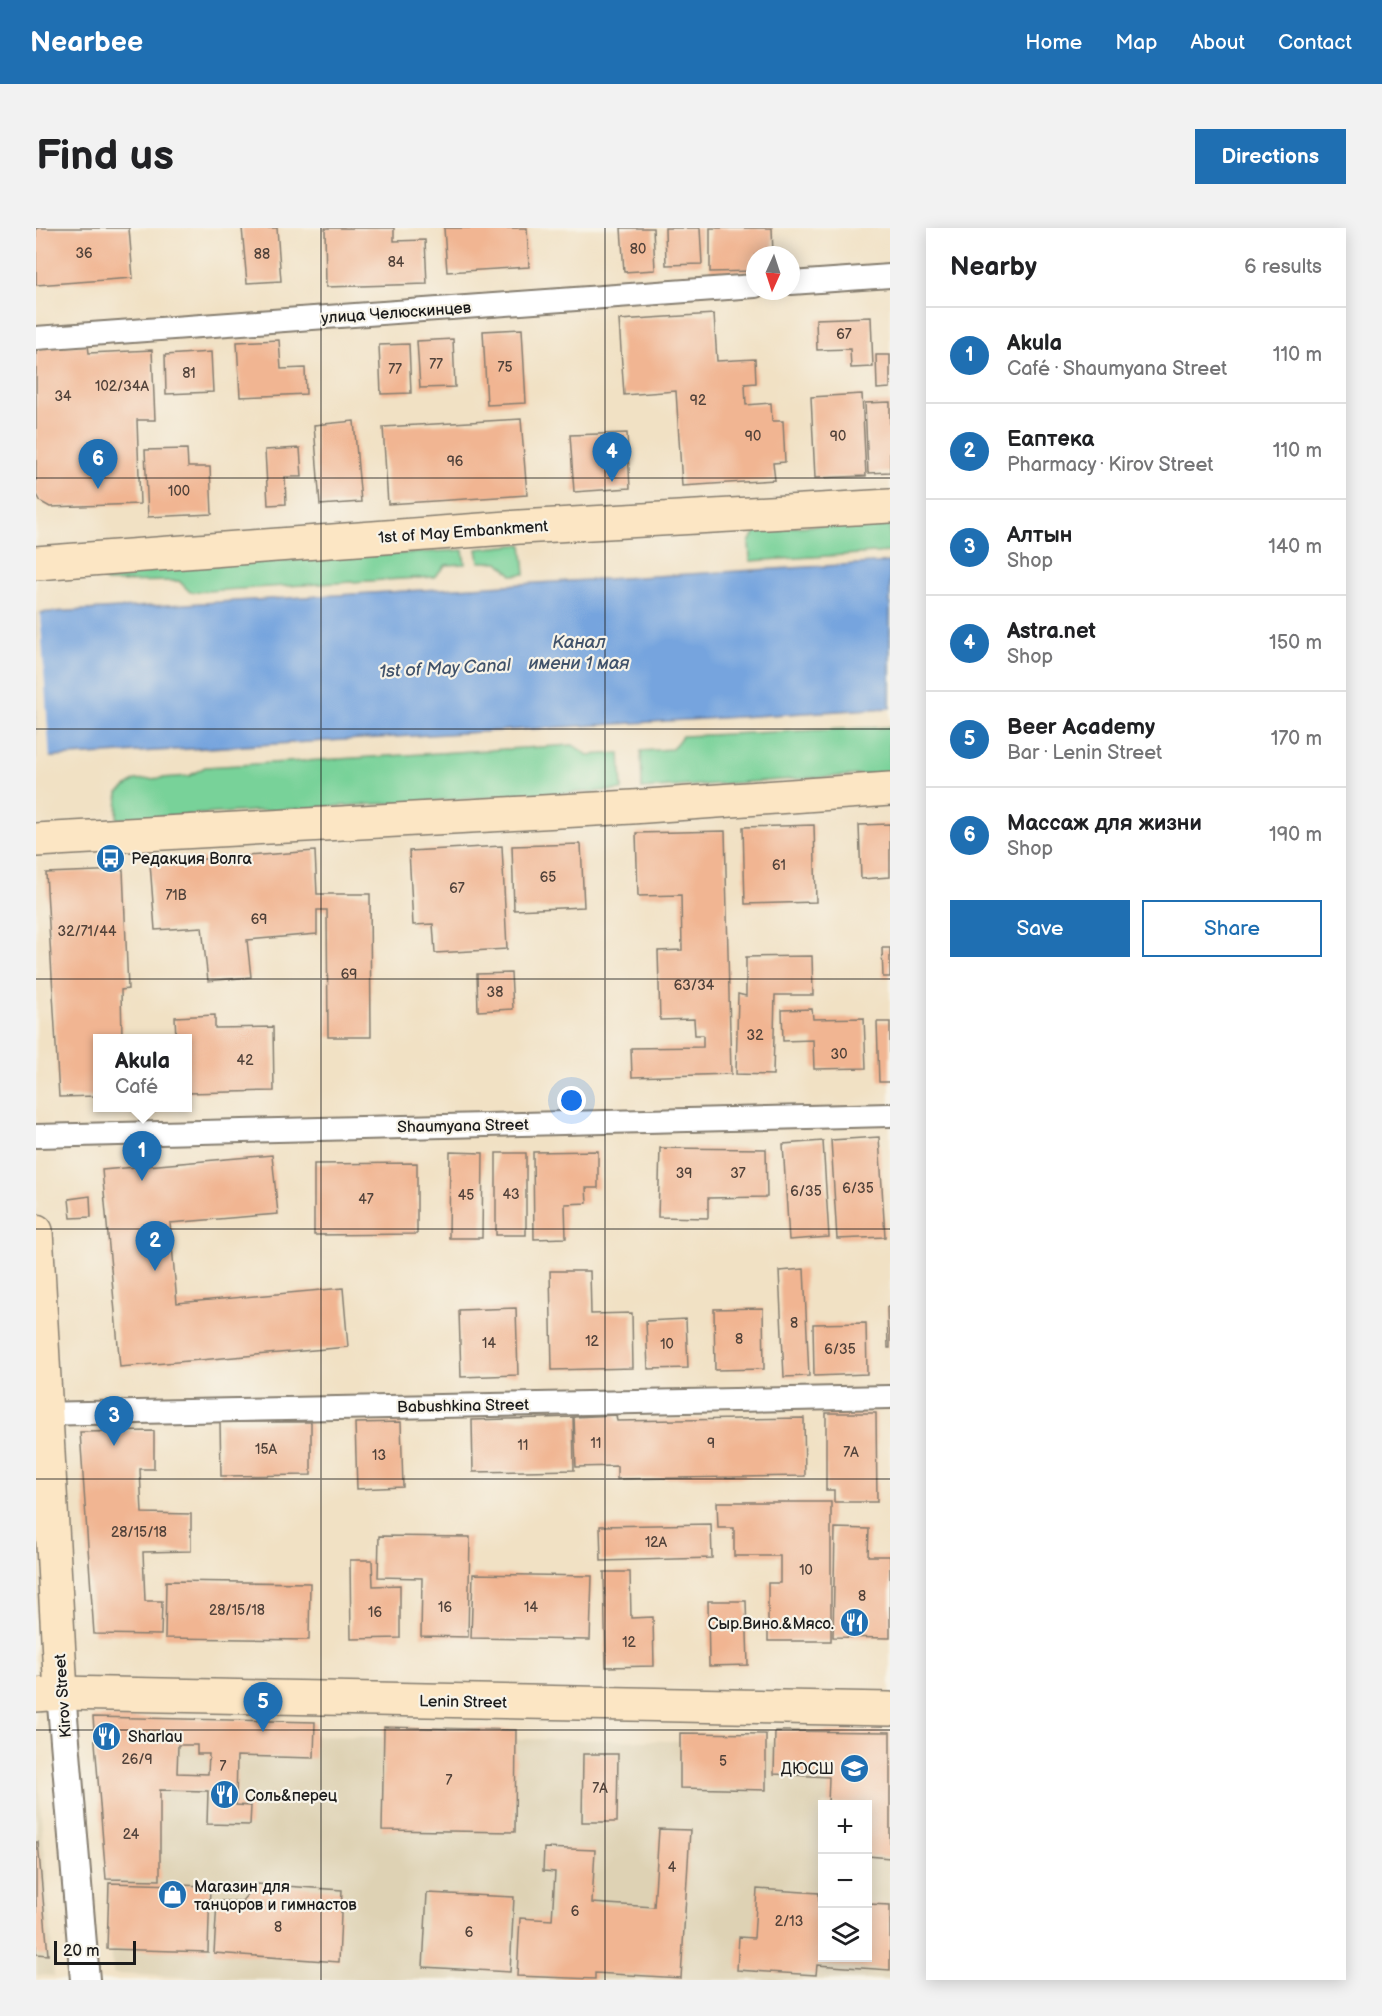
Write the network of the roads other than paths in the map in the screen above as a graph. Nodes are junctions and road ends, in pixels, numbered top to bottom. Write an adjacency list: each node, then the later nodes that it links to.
1 (890, 276): 2 (street)
2 (800, 282)
3 (746, 287): 4 (street, улица Челюскинцев)
4 (36, 339)
5 (890, 506): 6 (main road, 1st of May Embankment)
6 (36, 563)
7 (890, 789): 8 (main road)
8 (36, 840)
9 (890, 1115): 10 (street, Shaumyana Street)
10 (36, 1136)
11 (36, 1231): 13 (main road, Kirov Street)
12 (890, 1397): 13 (street, Babushkina Street)
13 (41, 1413): 14 (main road, Kirov Street)
14 (48, 1694): 15 (main road, Lenin Street); 16 (street, Kirov Street)
15 (890, 1709)
16 (85, 1980)

